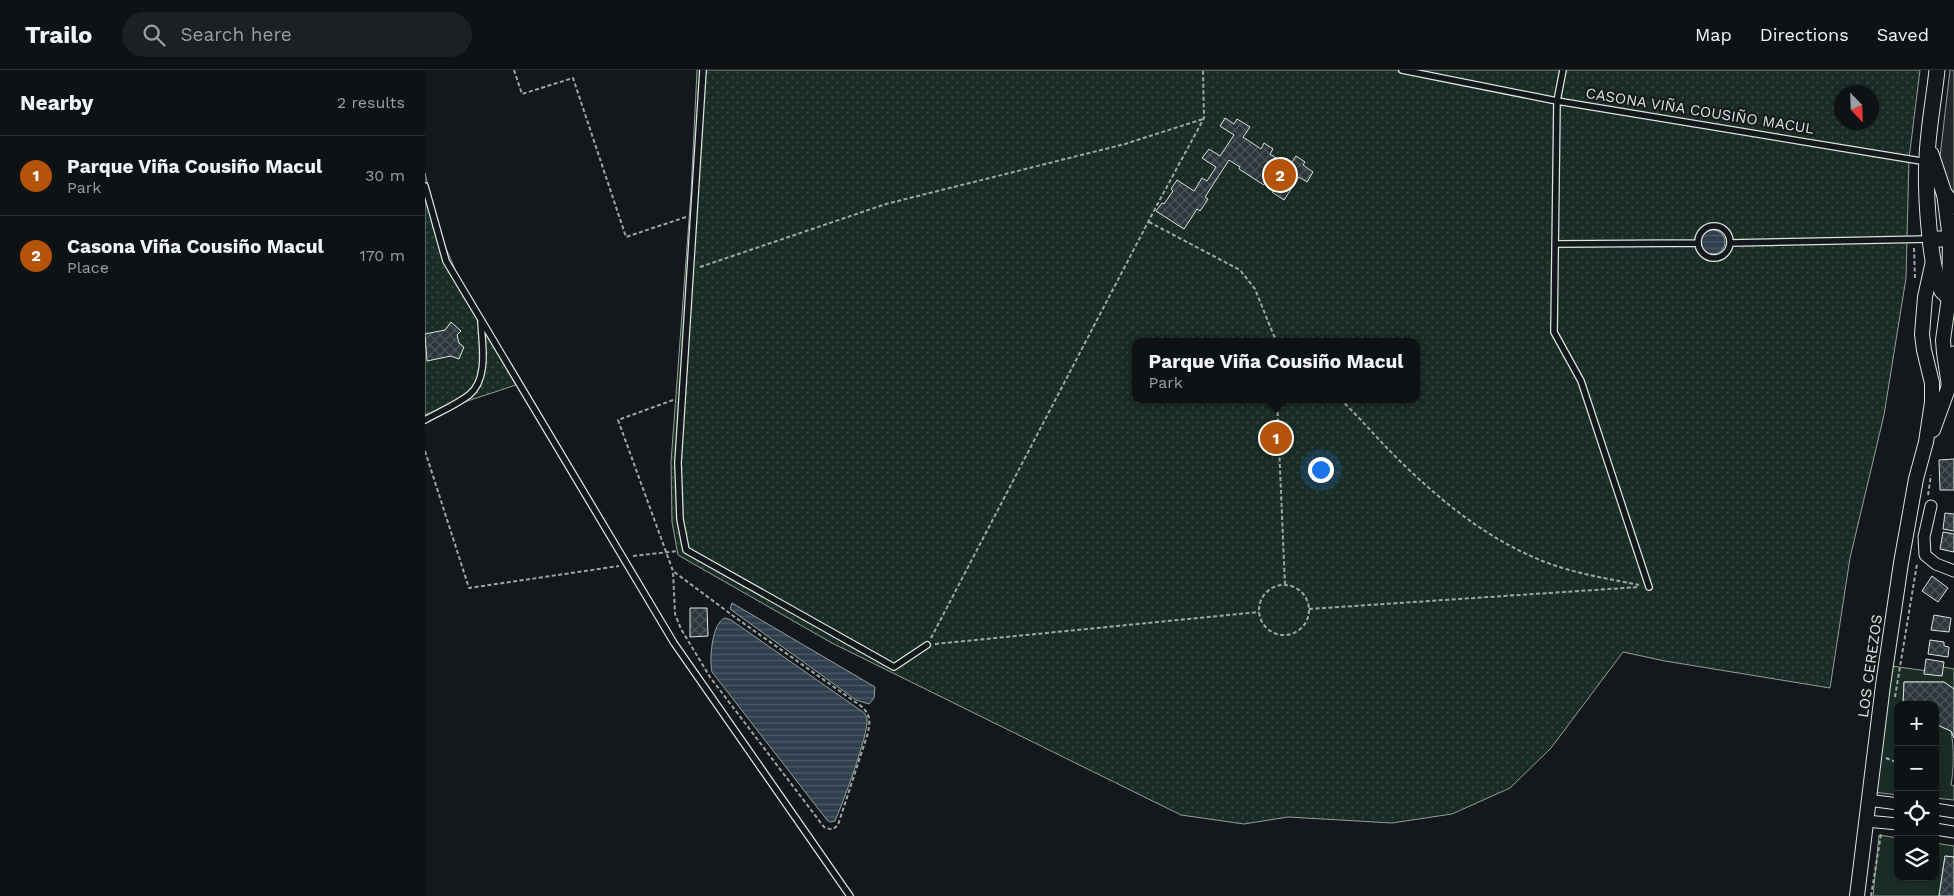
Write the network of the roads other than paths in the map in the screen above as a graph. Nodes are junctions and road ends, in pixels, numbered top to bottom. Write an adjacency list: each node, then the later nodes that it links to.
1 (703, 70): 26 (lane)
2 (1402, 70): 5 (lane, CASONA VIÑA COUSIÑO MACUL)
3 (1563, 70): 5 (lane)
4 (1937, 70): 6 (main road)
5 (1557, 101): 7 (lane, CASONA VIÑA COUSIÑO MACUL); 14 (lane)
6 (1929, 146): 7 (main road); 9 (main road)
7 (1927, 162): 11 (main road)
8 (425, 186): 18 (lane)
9 (1944, 193): 10 (main road); 12 (street, LOS CEREZOS)
10 (1954, 206)
11 (1931, 239): 12 (main road); 15 (lane); 16 (main road)
12 (1952, 239): 17 (street, LOS CEREZOS)
13 (1697, 243): 14 (lane); 15 (lane); 15 (lane)
14 (1555, 244): 25 (lane)
15 (1730, 244)
16 (1933, 261): 17 (main road); 22 (street, LOS CEREZOS)
17 (1951, 299): 20 (street, LOS CEREZOS)
18 (481, 319): 21 (lane); 35 (lane)
19 (1954, 354): 20 (main road)
20 (1949, 386): 22 (street, LOS CEREZOS)
21 (425, 420)
22 (1926, 442): 27 (street, LOS CEREZOS)
23 (1929, 502): 24 (street)
24 (1954, 571)
25 (1649, 587)
26 (927, 645)
27 (1869, 800): 28 (street); 31 (street, LOS CEREZOS)
28 (1894, 803)
29 (1939, 810): 30 (street)
30 (1954, 812)
31 (1866, 821): 32 (street); 36 (street, LOS CEREZOS)
32 (1892, 823)
33 (1939, 830): 34 (street)
34 (1954, 832)
35 (850, 896)
36 (1857, 896)

